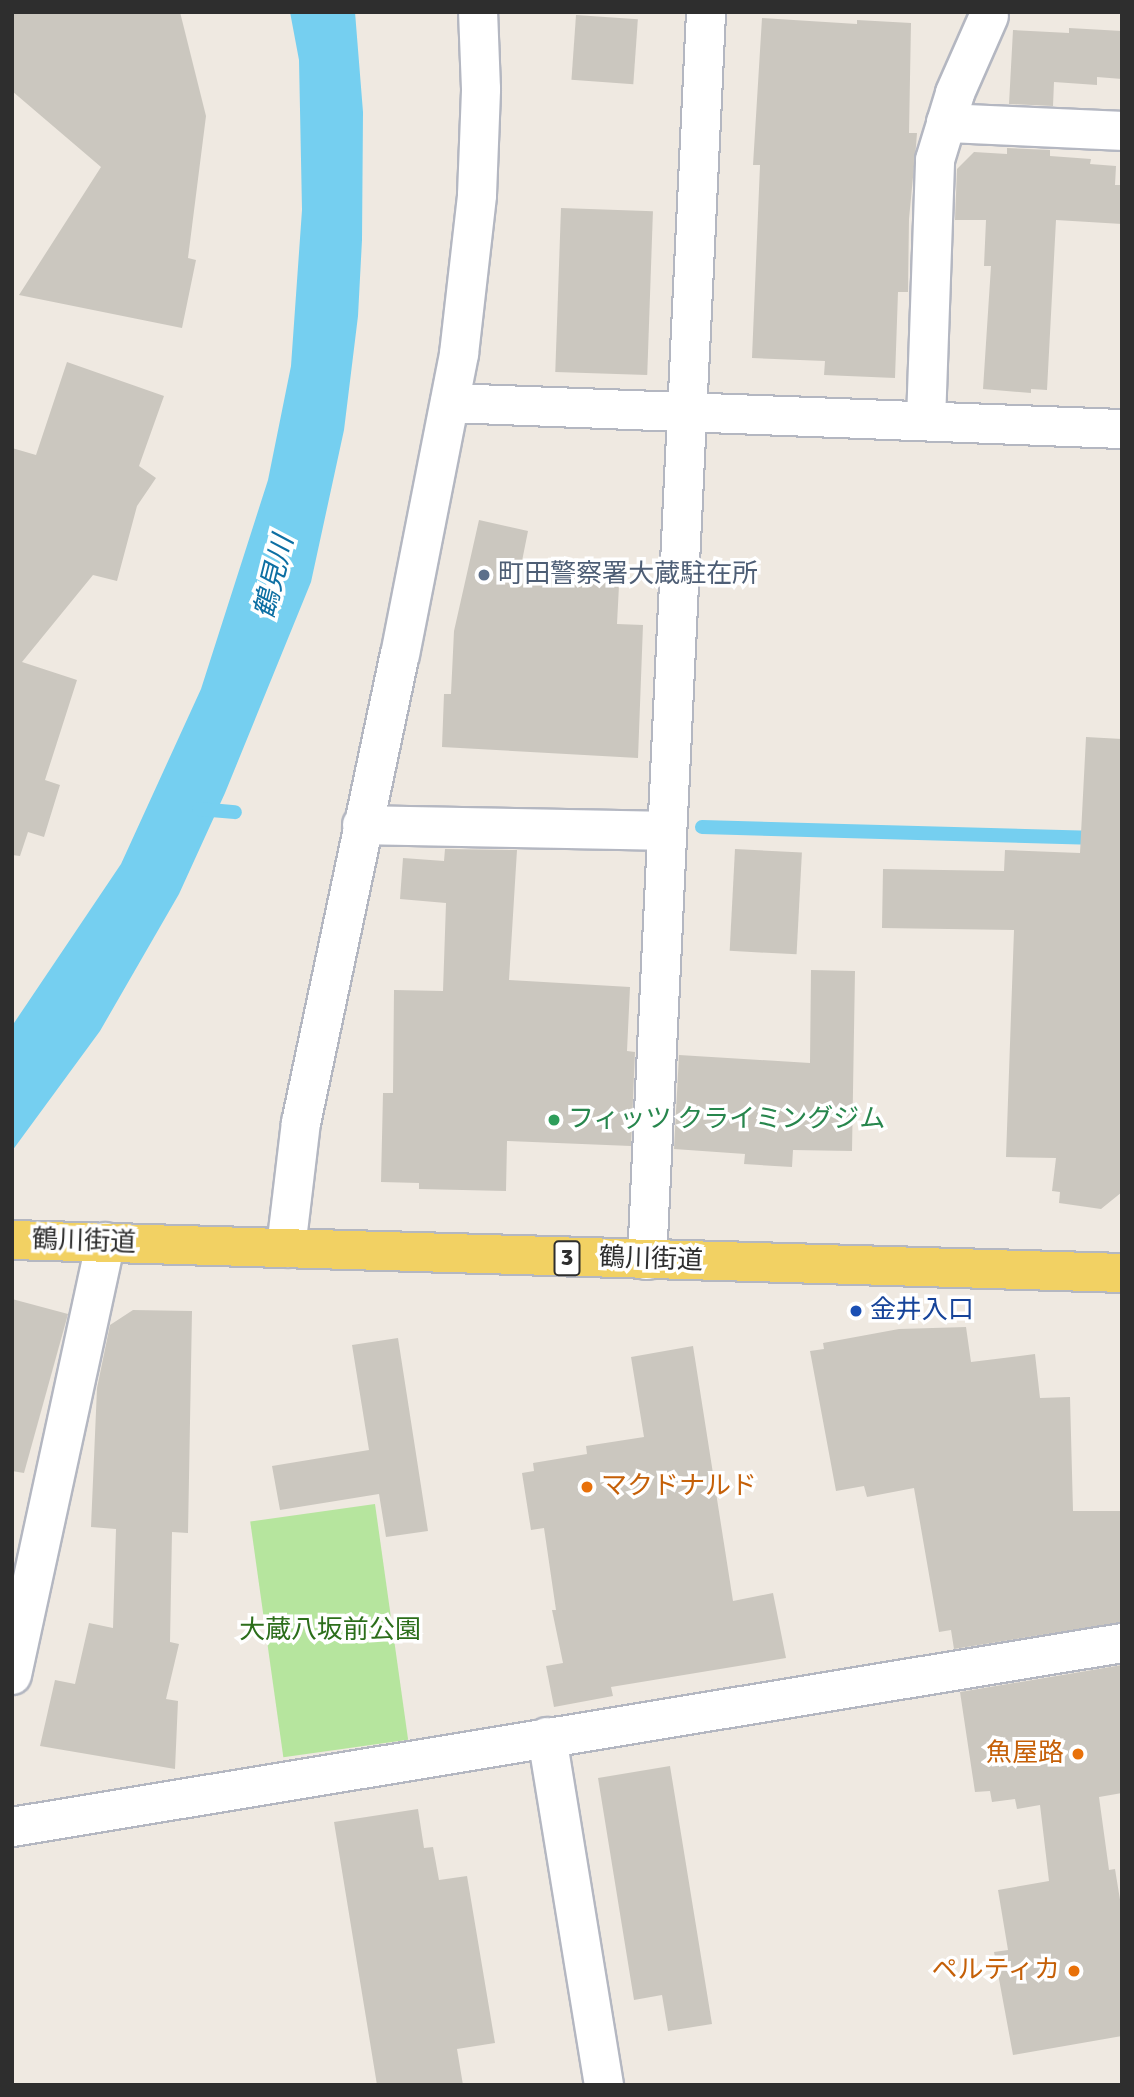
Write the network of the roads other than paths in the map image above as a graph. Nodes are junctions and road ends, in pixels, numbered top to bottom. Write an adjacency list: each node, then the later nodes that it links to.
1 (478, 12): 6 (street)
2 (706, 12): 7 (street)
3 (989, 16): 4 (street)
4 (946, 123): 5 (street); 8 (street)
5 (1122, 131)
6 (450, 402): 7 (street); 10 (street)
7 (689, 412): 8 (street); 11 (street)
8 (926, 421): 9 (street)
9 (1122, 429)
10 (362, 825): 11 (street); 14 (street)
11 (667, 831): 15 (street)
12 (106, 1242): 13 (main road, 鶴川街道 / 3); 14 (main road, 鶴川街道 / 3); 18 (street)
13 (16, 1248)
14 (286, 1248): 15 (main road, 鶴川街道 / 3)
15 (647, 1260): 16 (main road, 鶴川街道 / 3)
16 (1122, 1273)
17 (1122, 1643): 19 (street)
18 (12, 1675)
19 (547, 1737): 20 (street); 21 (street)
20 (12, 1827)
21 (604, 2085)

